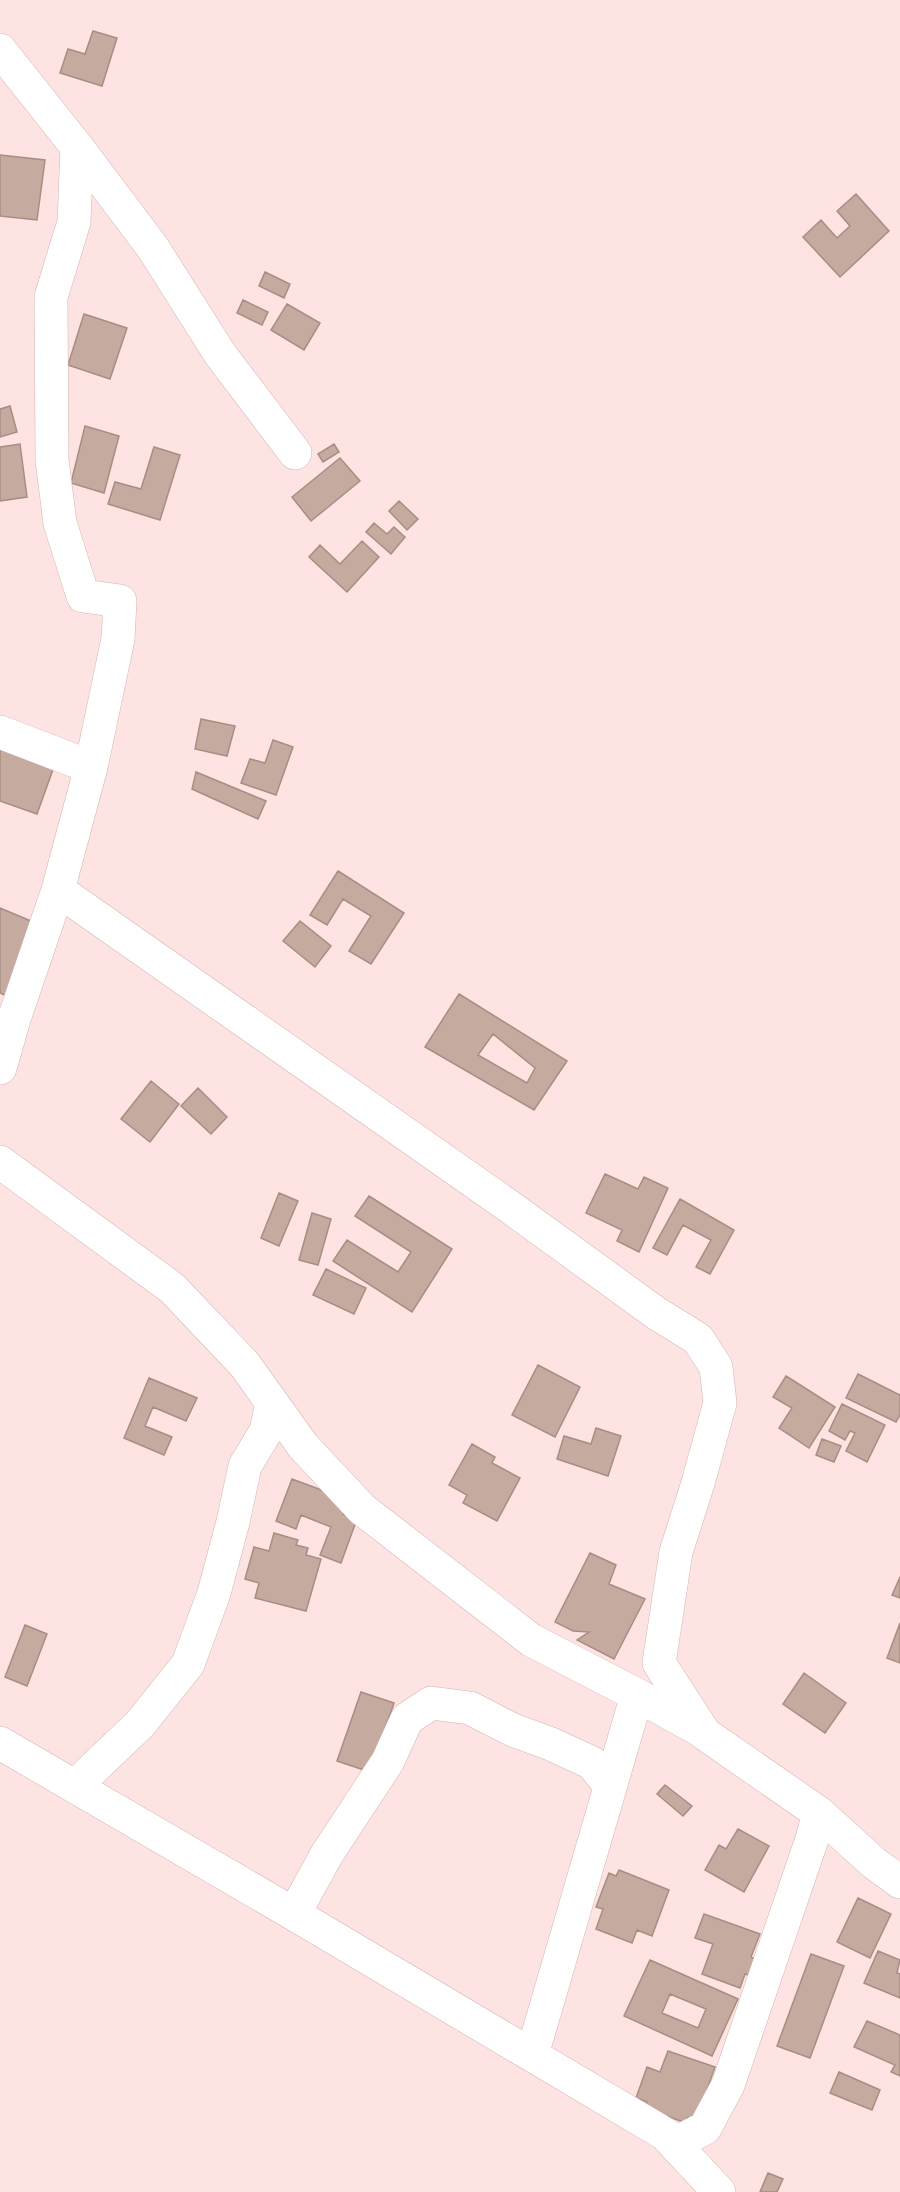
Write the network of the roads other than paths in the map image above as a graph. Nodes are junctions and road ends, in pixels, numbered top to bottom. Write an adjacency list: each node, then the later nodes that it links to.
1 (0, 50): 2 (street)
2 (77, 147): 3 (street); 5 (street)
3 (295, 453)
4 (0, 732): 5 (street)
5 (91, 768): 6 (street)
6 (58, 890): 7 (street); 11 (street)
7 (0, 1068)
8 (0, 1162): 9 (street)
9 (272, 1403): 10 (street); 13 (street)
10 (637, 1695): 11 (street); 14 (street)
11 (705, 1734): 15 (street)
12 (0, 1743): 13 (street)
13 (75, 1786): 17 (street)
14 (610, 1786): 17 (street); 18 (street)
15 (819, 1813): 16 (street); 19 (street)
16 (900, 1882)
17 (294, 1914): 18 (street)
18 (532, 2055): 19 (street)
19 (674, 2144): 20 (street)
20 (719, 2192)

